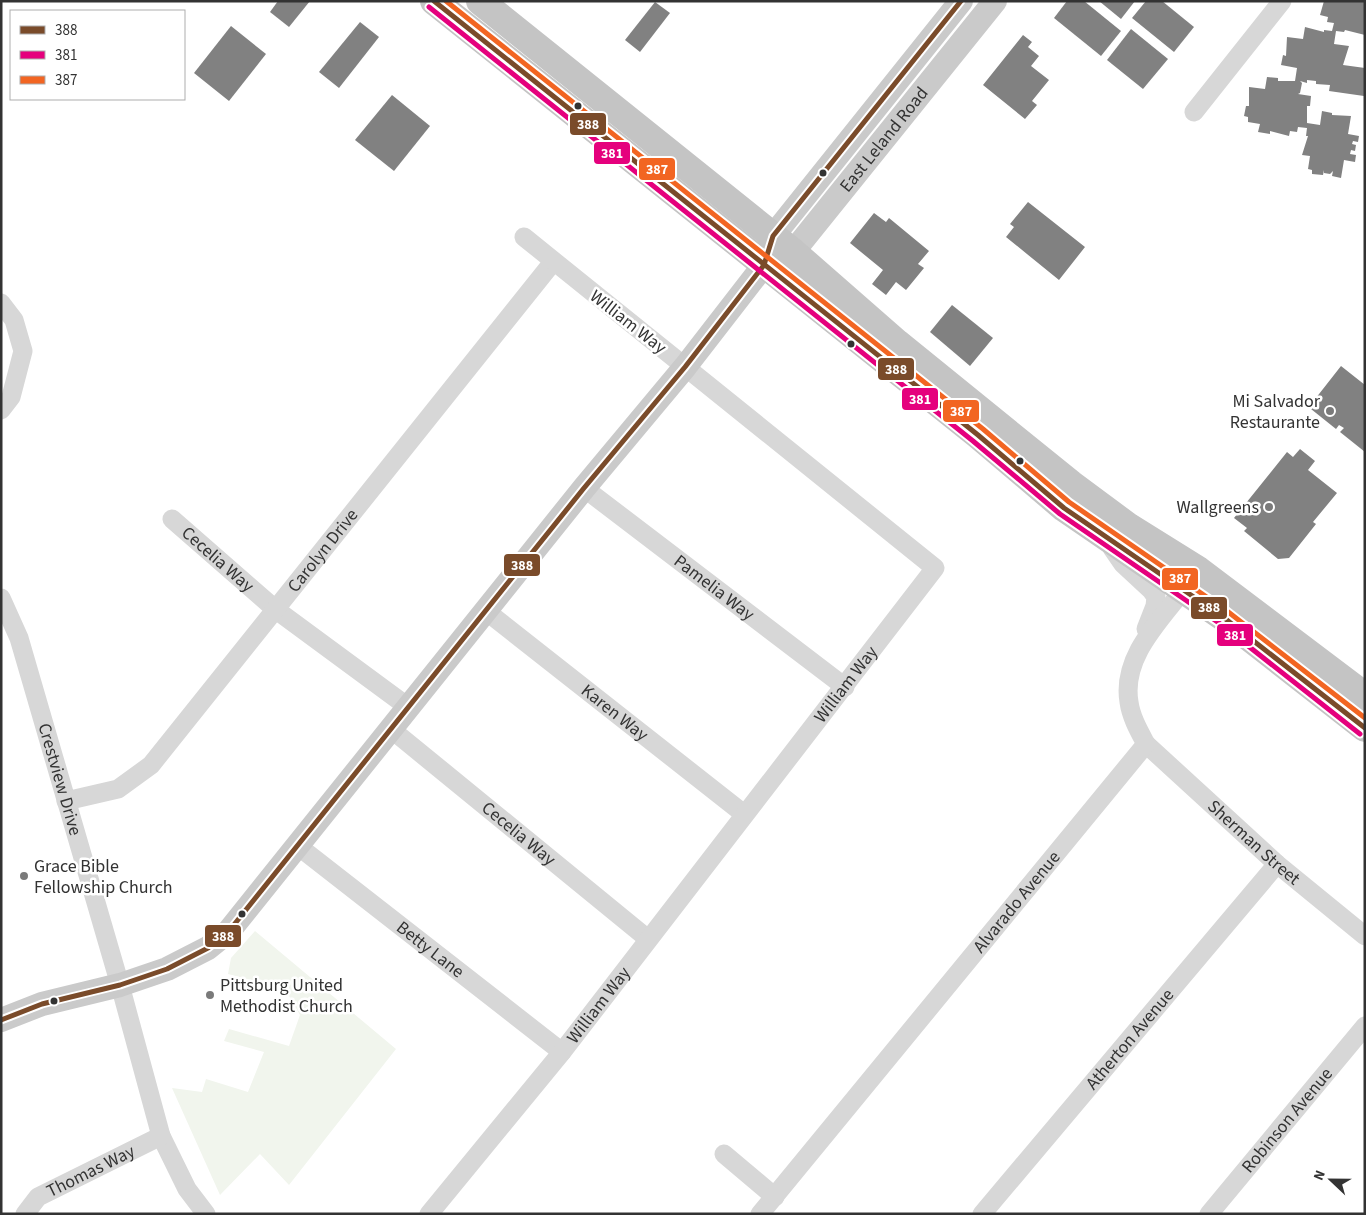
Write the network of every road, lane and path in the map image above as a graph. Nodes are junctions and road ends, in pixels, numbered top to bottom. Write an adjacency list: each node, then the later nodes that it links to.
1 (434, 1): 10 (highway)
2 (480, 1): 8 (highway)
3 (961, 1): 8 (main road, East Leland Road)
4 (995, 1): 8 (main road, East Leland Road)
5 (1282, 1): 6 (street)
6 (1194, 112)
7 (524, 238): 9 (street, William Way)
8 (783, 244): 10 (main road); 17 (highway)
9 (553, 262): 12 (street, William Way); 19 (street, Carolyn Drive)
10 (764, 265): 12 (main road); 16 (highway)
11 (1, 303): 13 (street)
12 (685, 367): 14 (main road); 22 (street, William Way)
13 (1, 410)
14 (584, 488): 20 (main road); 22 (street, Pamelia Way)
15 (172, 519): 19 (street, Cecelia Way)
16 (1102, 535): 17 (highway); 21 (street)
17 (1191, 580): 21 (street); 23 (highway); 25 (highway)
18 (1, 598): 28 (street, Crestview Drive)
19 (274, 609): 24 (street, Cecelia Way); 28 (street, Carolyn Drive)
20 (486, 611): 24 (main road); 29 (street, Karen Way)
21 (1138, 652): 27 (street)
22 (845, 687): 29 (street, William Way)
23 (1365, 696)
24 (408, 707): 26 (main road)
25 (1365, 728)
26 (391, 729): 30 (main road); 33 (street, Cecelia Way)
27 (1146, 744): 31 (street, Sherman Street); 40 (street, Alvarado Avenue)
28 (66, 802): 34 (street, Crestview Drive)
29 (744, 814): 33 (street, William Way)
30 (298, 846): 34 (main road); 37 (street, Betty Lane)
31 (1277, 864): 32 (street, Sherman Street); 45 (street, Atherton Avenue)
32 (1365, 936)
33 (648, 939): 37 (street, William Way)
34 (120, 984): 35 (main road); 38 (street, Crestview Drive)
35 (1, 1020)
36 (1365, 1026): 46 (street, Robinson Avenue)
37 (562, 1052): 43 (street, William Way)
38 (161, 1136): 41 (street, Thomas Way); 42 (street, Crestview Drive)
39 (724, 1154): 40 (street)
40 (775, 1197): 44 (street, Alvarado Avenue)
41 (25, 1214)
42 (206, 1214)
43 (429, 1214)
44 (760, 1214)
45 (982, 1214)
46 (1209, 1214)

